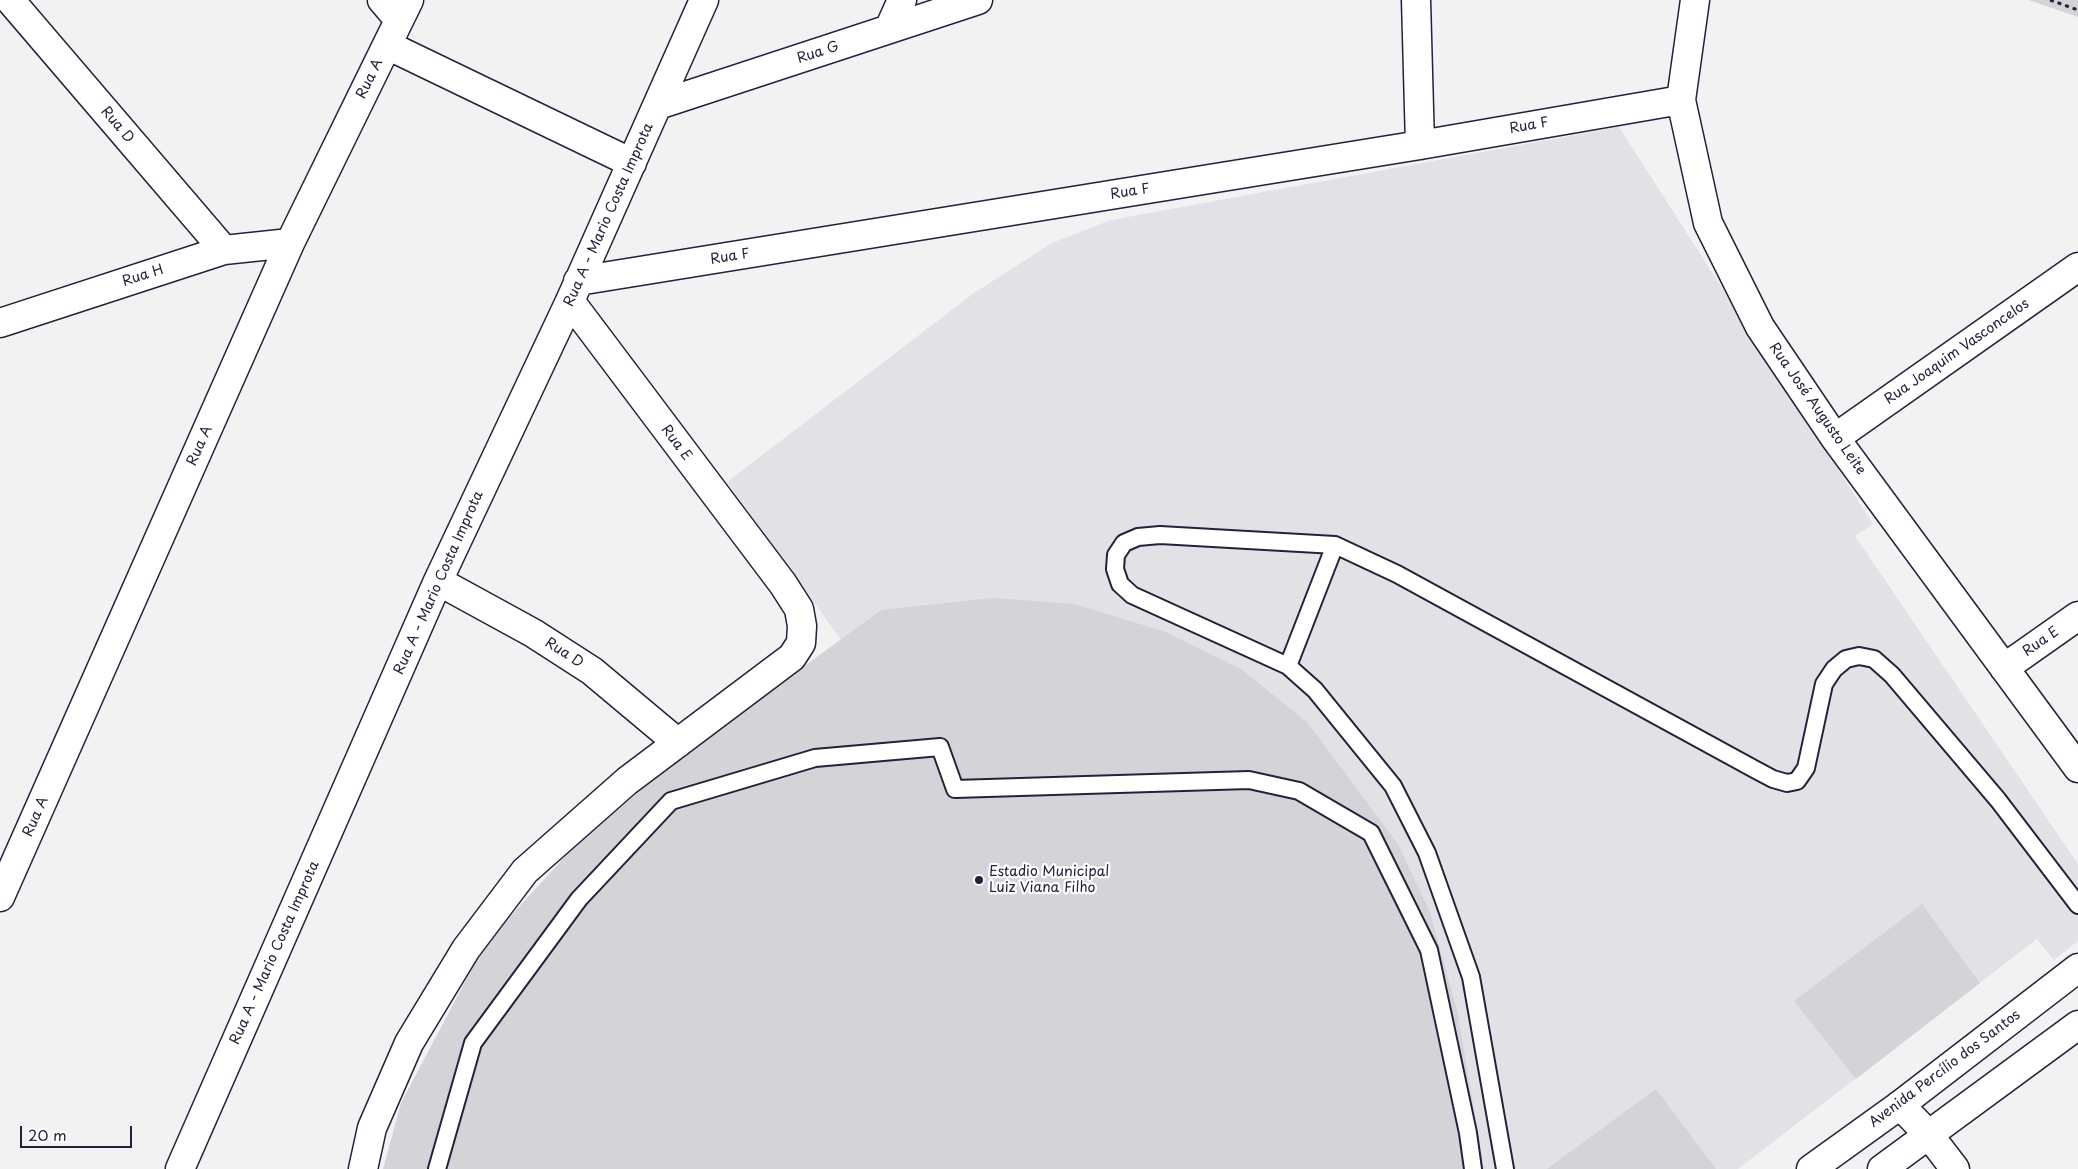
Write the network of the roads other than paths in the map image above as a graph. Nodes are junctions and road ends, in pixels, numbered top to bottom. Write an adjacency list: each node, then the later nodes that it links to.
1 (10, 0): 15 (street, Rua D)
2 (704, 0): 11 (street, Rua A - Mario Costa Improta)
3 (902, 0): 8 (street)
4 (978, 0): 8 (street, Rua G)
5 (1416, 0): 12 (street)
6 (1695, 0): 10 (street, Rua José Augusto Leite)
7 (397, 7): 9 (street, Rua A)
8 (889, 29): 11 (street, Rua G)
9 (386, 45): 13 (street); 14 (street, Rua A)
10 (1681, 100): 12 (street, Rua F); 19 (street, Rua José Augusto Leite)
11 (658, 105): 13 (street, Rua A - Mario Costa Improta)
12 (1420, 145): 17 (street, Rua F)
13 (632, 163): 17 (street, Rua A - Mario Costa Improta)
14 (290, 243): 15 (street, Rua H); 27 (street, Rua A)
15 (224, 250): 18 (street, Rua H)
16 (2078, 267): 19 (street, Rua Joaquim Vasconcelos)
17 (574, 291): 21 (street, Rua A - Mario Costa Improta); 25 (street, Rua E)
18 (0, 323)
19 (1835, 438): 24 (street, Rua José Augusto Leite)
20 (1335, 546): 23 (lane); 23 (lane); 28 (lane)
21 (438, 581): 25 (street, Rua D); 33 (street, Rua A - Mario Costa Improta)
22 (2078, 616): 24 (street, Rua E)
23 (1288, 666): 37 (lane)
24 (2004, 668): 26 (street, Rua José Augusto Leite)
25 (678, 743): 34 (street, Rua E)
26 (2078, 768)
27 (0, 897)
28 (2078, 906)
29 (2078, 968): 31 (street, Avenida Percílio dos Santos)
30 (2078, 1024): 32 (street)
31 (1900, 1105): 32 (street); 38 (street, Avenida Percílio dos Santos)
32 (1929, 1135): 39 (street); 40 (street)
33 (180, 1169)
34 (363, 1169)
35 (436, 1169): 36 (lane)
36 (1473, 1169)
37 (1505, 1169)
38 (1811, 1169)
39 (1882, 1169)
40 (1955, 1169)

